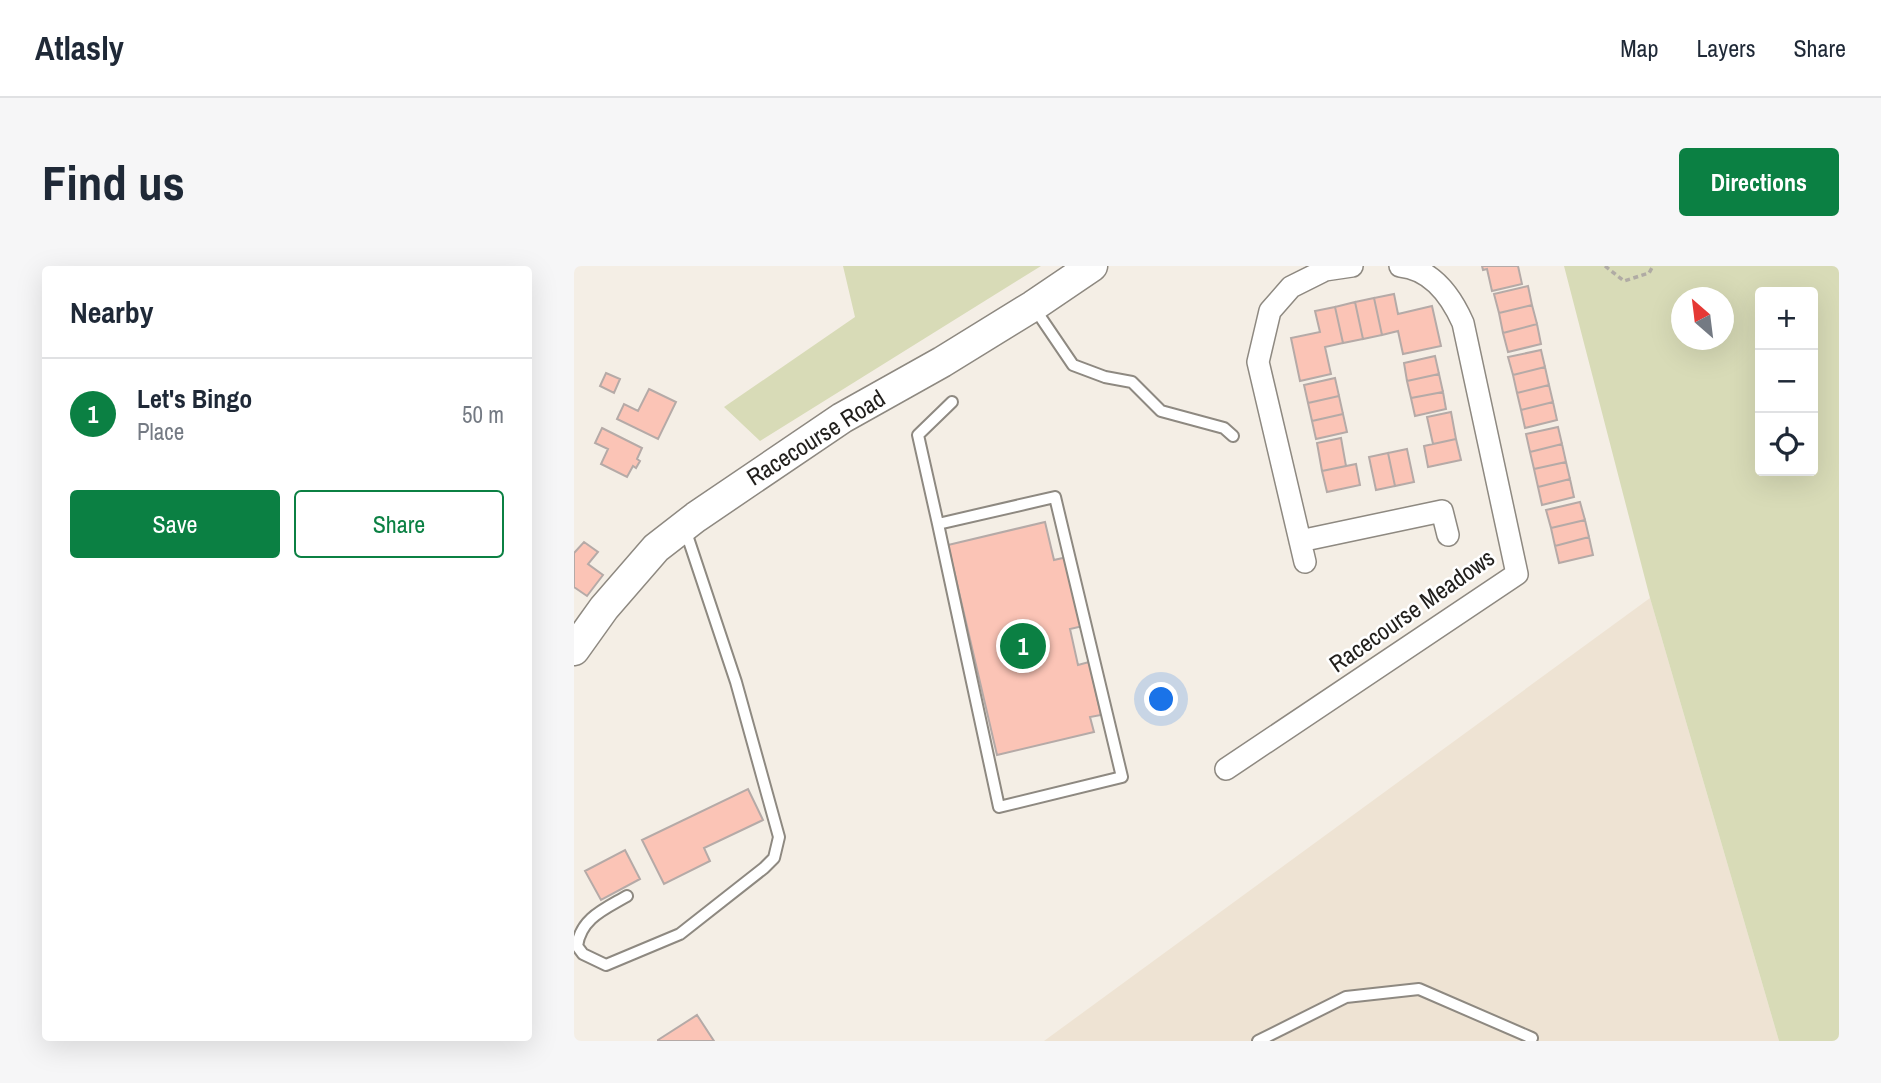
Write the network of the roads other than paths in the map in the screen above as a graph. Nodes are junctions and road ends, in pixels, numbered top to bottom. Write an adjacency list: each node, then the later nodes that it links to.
1 (1092, 266): 6 (street, Racecourse Road)
2 (1352, 266): 5 (street)
3 (1400, 266): 4 (street, Racecourse Meadows)
4 (1434, 272): 13 (street, Racecourse Meadows)
5 (1298, 273): 11 (street)
6 (1033, 306): 8 (lane); 10 (street, Racecourse Road)
7 (952, 402): 9 (lane)
8 (1233, 436)
9 (937, 524): 9 (lane)
10 (684, 526): 12 (street, Racecourse Road); 14 (lane)
11 (1448, 535)
12 (574, 650)
13 (1226, 769)
14 (627, 896)
15 (1532, 1038): 16 (lane)
16 (1258, 1041)

